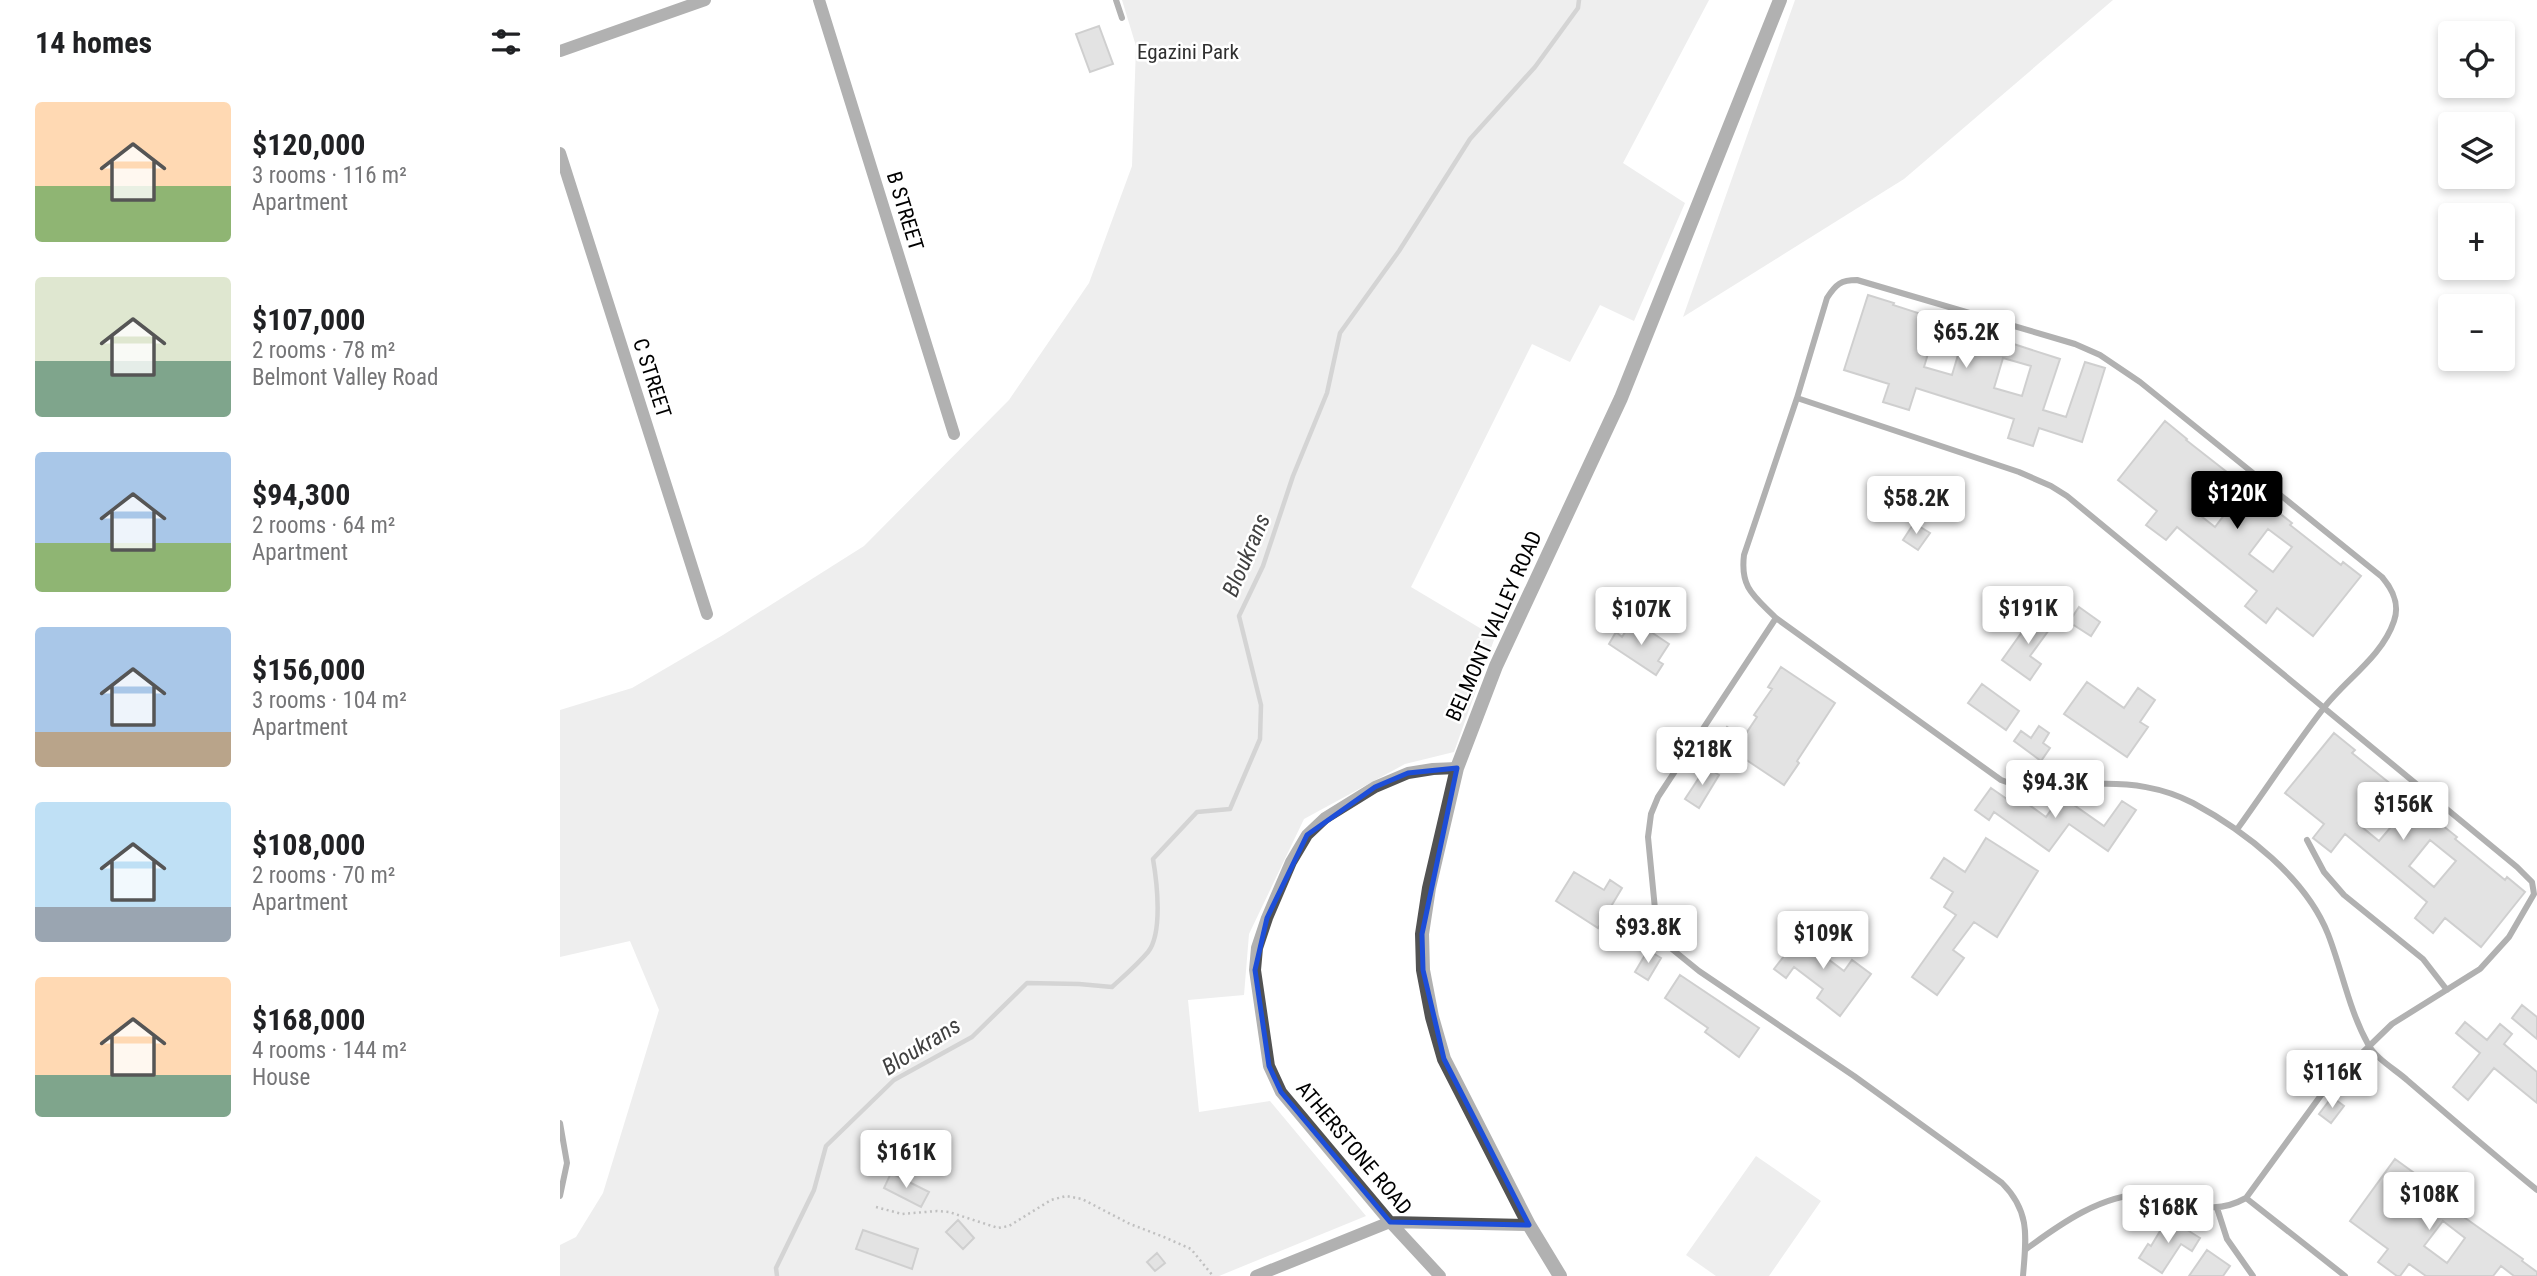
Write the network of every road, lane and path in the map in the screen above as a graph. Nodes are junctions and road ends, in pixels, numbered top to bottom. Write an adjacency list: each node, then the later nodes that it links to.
1 (705, 0): 6 (street)
2 (819, 0): 9 (street, B STREET)
3 (1116, 0): 5 (lane)
4 (1780, 0): 13 (street, BELMONT VALLEY ROAD)
5 (1122, 18)
6 (560, 51)
7 (560, 153): 10 (street, C STREET)
8 (1797, 398): 11 (lane); 12 (lane); 12 (lane)
9 (954, 434)
10 (707, 614)
11 (1776, 618): 14 (lane); 26 (lane)
12 (2325, 707): 14 (lane); 16 (lane)
13 (1457, 768): 24 (street, ATHERSTONE ROAD); 25 (street, BELMONT VALLEY ROAD)
14 (2238, 828): 17 (lane)
15 (2307, 840): 16 (lane)
16 (2446, 990): 17 (lane)
17 (2369, 1047): 19 (lane); 21 (lane)
18 (560, 1123): 20 (lane)
19 (2537, 1190)
20 (560, 1196)
21 (2246, 1198): 23 (lane); 33 (lane)
22 (876, 1207): 27 (path)
23 (2217, 1208): 26 (lane); 32 (lane)
24 (1390, 1222): 25 (street); 28 (street); 29 (street, ATHERSTONE ROAD)
25 (1529, 1225): 30 (street, BELMONT VALLEY ROAD)
26 (2025, 1250): 31 (lane)
27 (1213, 1276)
28 (1256, 1276)
29 (1440, 1276)
30 (1560, 1276)
31 (2023, 1276)
32 (2253, 1276)
33 (2345, 1276)

